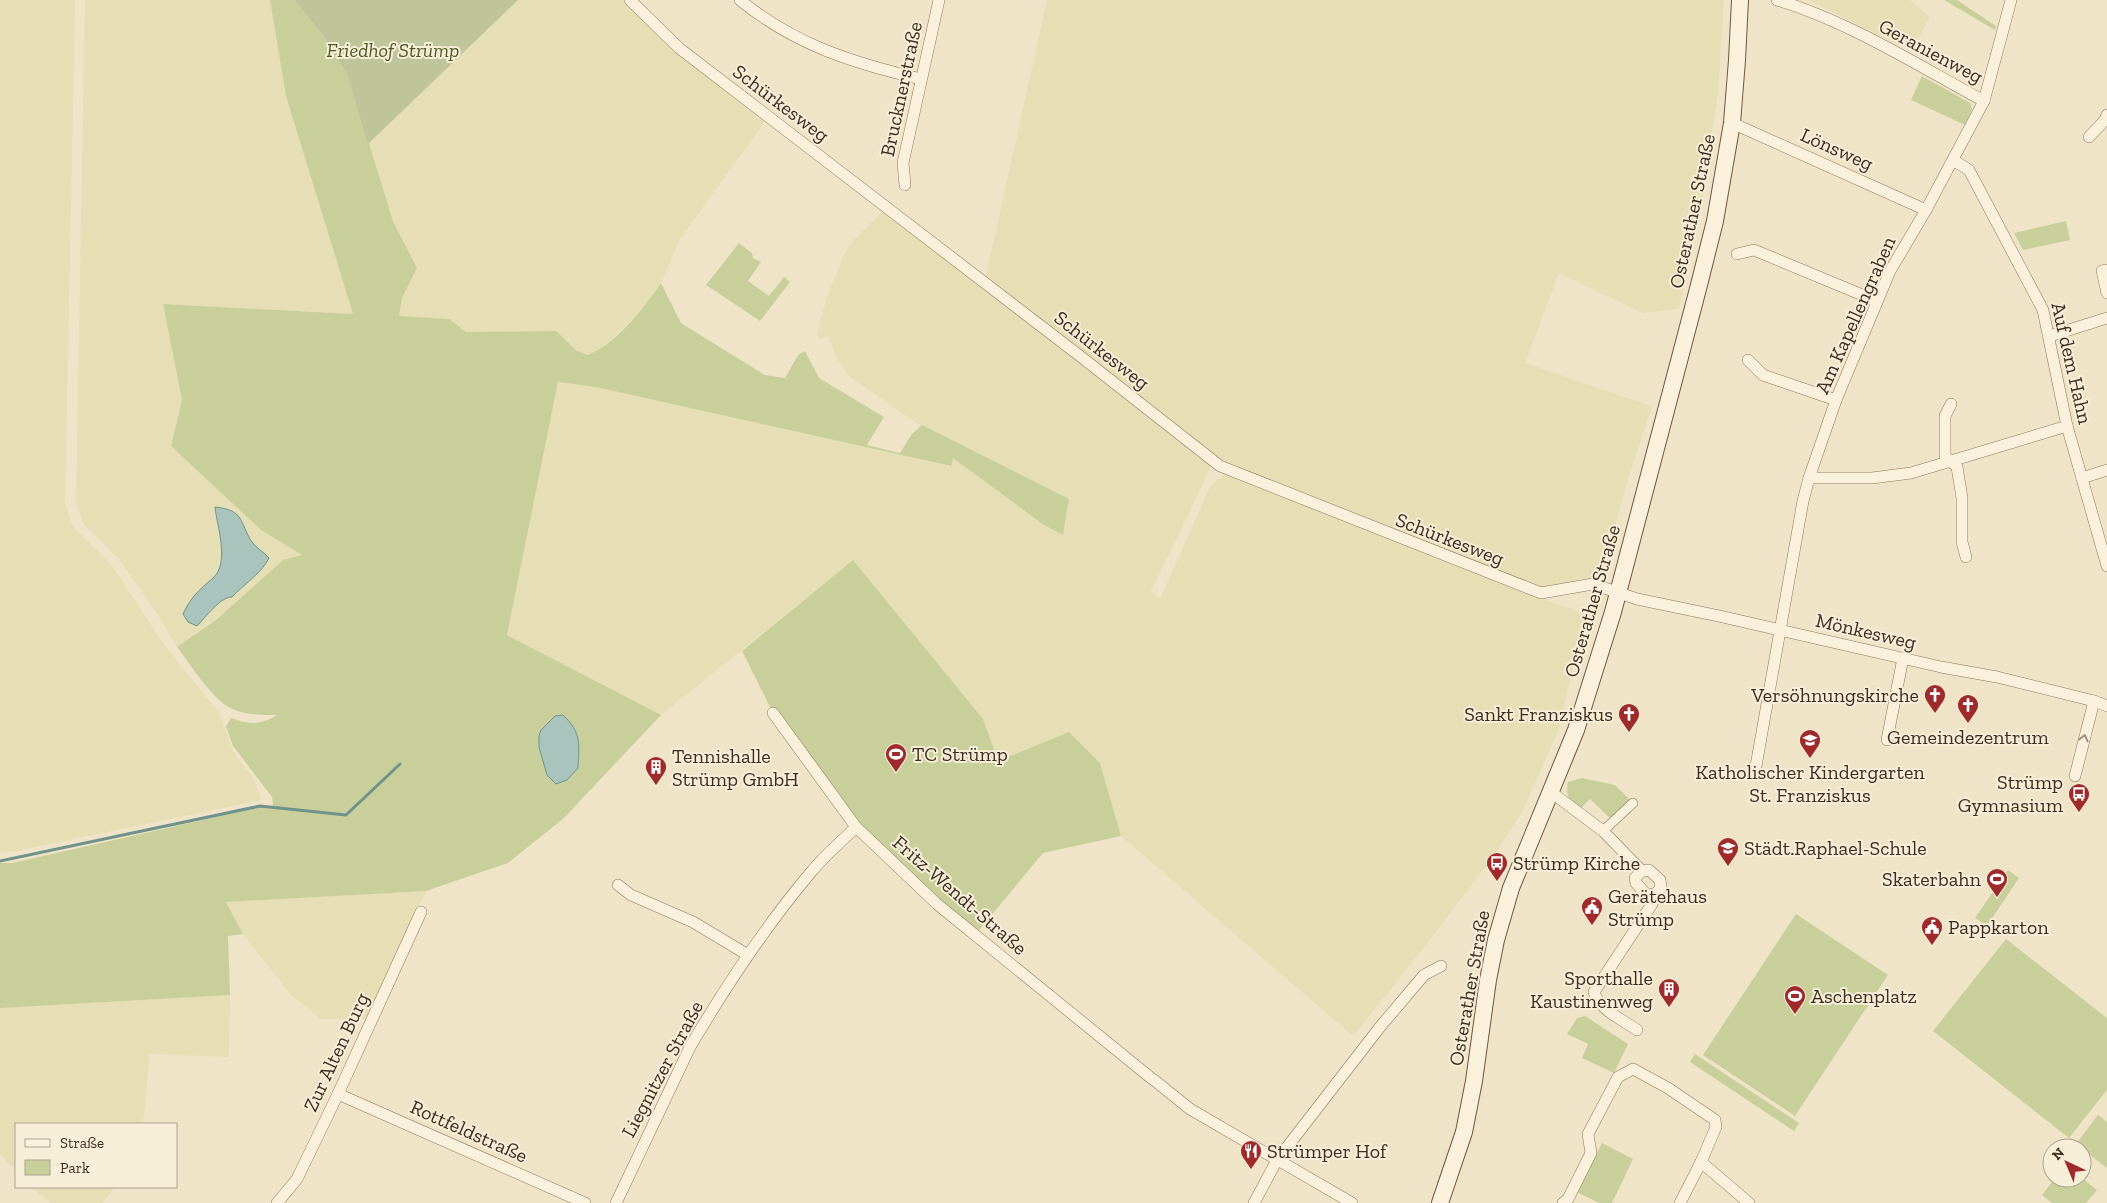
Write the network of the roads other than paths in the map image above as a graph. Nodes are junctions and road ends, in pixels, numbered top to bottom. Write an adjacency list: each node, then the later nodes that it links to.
1 (630, 0): 31 (street, Schürkesweg)
2 (740, 0): 7 (street)
3 (939, 0): 7 (street, Brucknerstraße)
4 (1740, 0): 10 (main road, Osterather Straße)
5 (1777, 0): 8 (street, Geranienweg)
6 (2012, 0): 8 (street, Am Kapellengraben)
7 (921, 79): 13 (street, Brucknerstraße)
8 (1984, 101): 12 (street, Am Kapellengraben)
9 (2107, 115): 11 (street)
10 (1732, 123): 14 (street, Lönsweg); 31 (main road, Osterather Straße)
11 (2089, 136)
12 (1953, 160): 14 (street, Am Kapellengraben); 20 (street, Auf dem Hahn)
13 (905, 186)
14 (1926, 210): 18 (street, Am Kapellengraben)
15 (1737, 254): 18 (street)
16 (2107, 270): 17 (street)
17 (2107, 293)
18 (1877, 301): 22 (street, Am Kapellengraben)
19 (2107, 318): 20 (street)
20 (2050, 336): 24 (street, Auf dem Hahn)
21 (1748, 360): 22 (street)
22 (1836, 400): 27 (street, Am Kapellengraben)
23 (1951, 404): 25 (street)
24 (2068, 426): 25 (street); 28 (street, Auf dem Hahn)
25 (1951, 461): 27 (street); 29 (street)
26 (2107, 470): 28 (street)
27 (1809, 478): 32 (street, Am Kapellengraben)
28 (2082, 478): 30 (street, Auf dem Hahn)
29 (1966, 557)
30 (2107, 566)
31 (1618, 592): 32 (street, Mönkesweg); 40 (main road, Osterather Straße)
32 (1780, 631): 33 (street, Mönkesweg); 38 (street, Am Kapellengraben)
33 (1903, 658): 34 (street, Mönkesweg); 37 (street)
34 (2094, 701): 35 (street, Mönkesweg); 39 (street, one-way to 34)
35 (2107, 706)
36 (773, 713): 42 (street, Fritz-Wendt-Straße)
37 (1887, 740)
38 (1756, 766)
39 (2075, 776)
40 (1552, 792): 43 (street); 57 (main road, Osterather Straße)
41 (1633, 803): 43 (street)
42 (856, 827): 46 (street, Liegnitzer Straße); 50 (street, Fritz-Wendt-Straße)
43 (1603, 831): 48 (street)
44 (618, 886): 46 (street)
45 (421, 912): 49 (street, Zur Alten Burg)
46 (748, 955): 54 (street, Liegnitzer Straße)
47 (1441, 966): 50 (street, Osterather Straße)
48 (1637, 1030)
49 (338, 1094): 52 (street, Zur Alten Burg); 53 (street, Rottfeldstraße)
50 (1277, 1160): 55 (street, Osterather Straße); 56 (street, Fritz-Wendt-Straße)
51 (1701, 1162): 58 (street); 59 (street); 60 (street)
52 (277, 1203)
53 (585, 1203)
54 (616, 1203)
55 (1254, 1203)
56 (1352, 1203)
57 (1440, 1203)
58 (1563, 1203)
59 (1680, 1203)
60 (1749, 1203)

